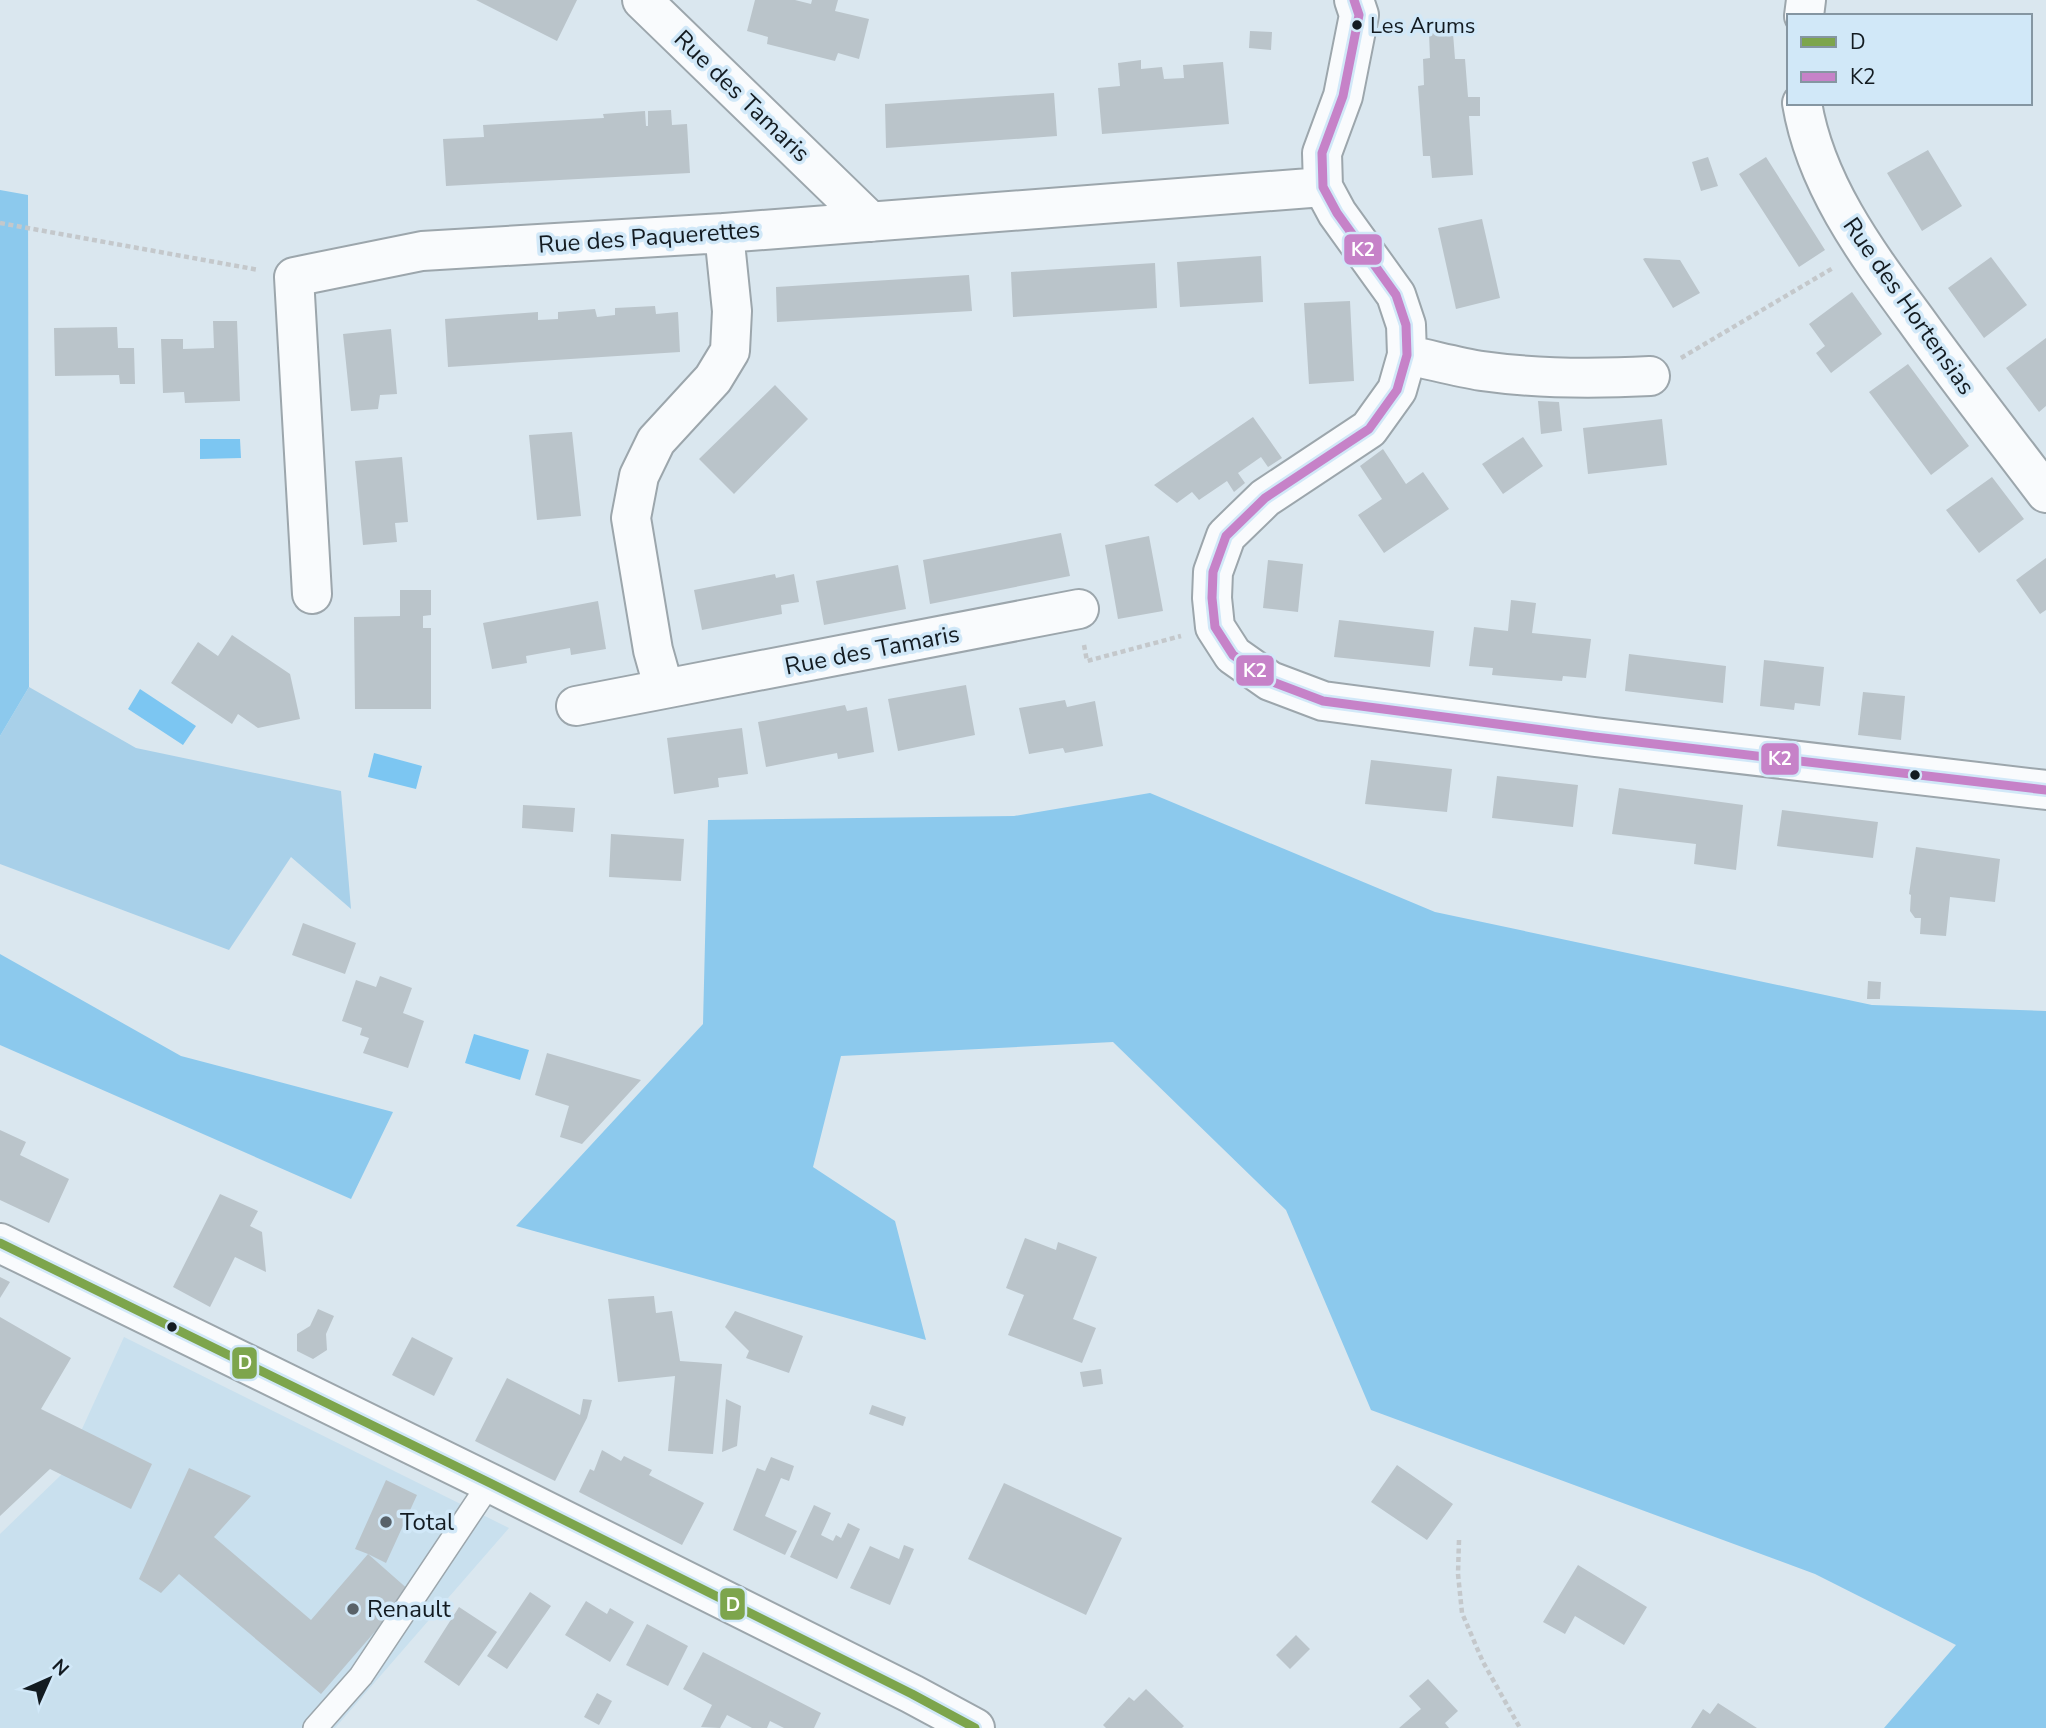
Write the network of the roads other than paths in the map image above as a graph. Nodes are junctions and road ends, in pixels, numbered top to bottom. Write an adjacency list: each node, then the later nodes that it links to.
1 (642, 0): 5 (street, Rue des Tamaris)
2 (1354, 0): 4 (street)
3 (1802, 105): 9 (street, Rue des Hortensias)
4 (1323, 187): 5 (street, Rue des Paquerettes); 7 (street)
5 (871, 222): 6 (street, Rue des Paquerettes)
6 (724, 233): 10 (street, Rue des Paquerettes); 12 (street)
7 (1407, 355): 8 (street); 14 (street)
8 (1650, 376)
9 (2046, 493)
10 (312, 594)
11 (1079, 609): 12 (street, Rue des Tamaris)
12 (664, 690): 13 (street, Rue des Tamaris)
13 (576, 706)
14 (2046, 790)
15 (0, 1243): 16 (street)
16 (490, 1483): 17 (lane); 18 (street)
17 (315, 1728)
18 (975, 1728)

